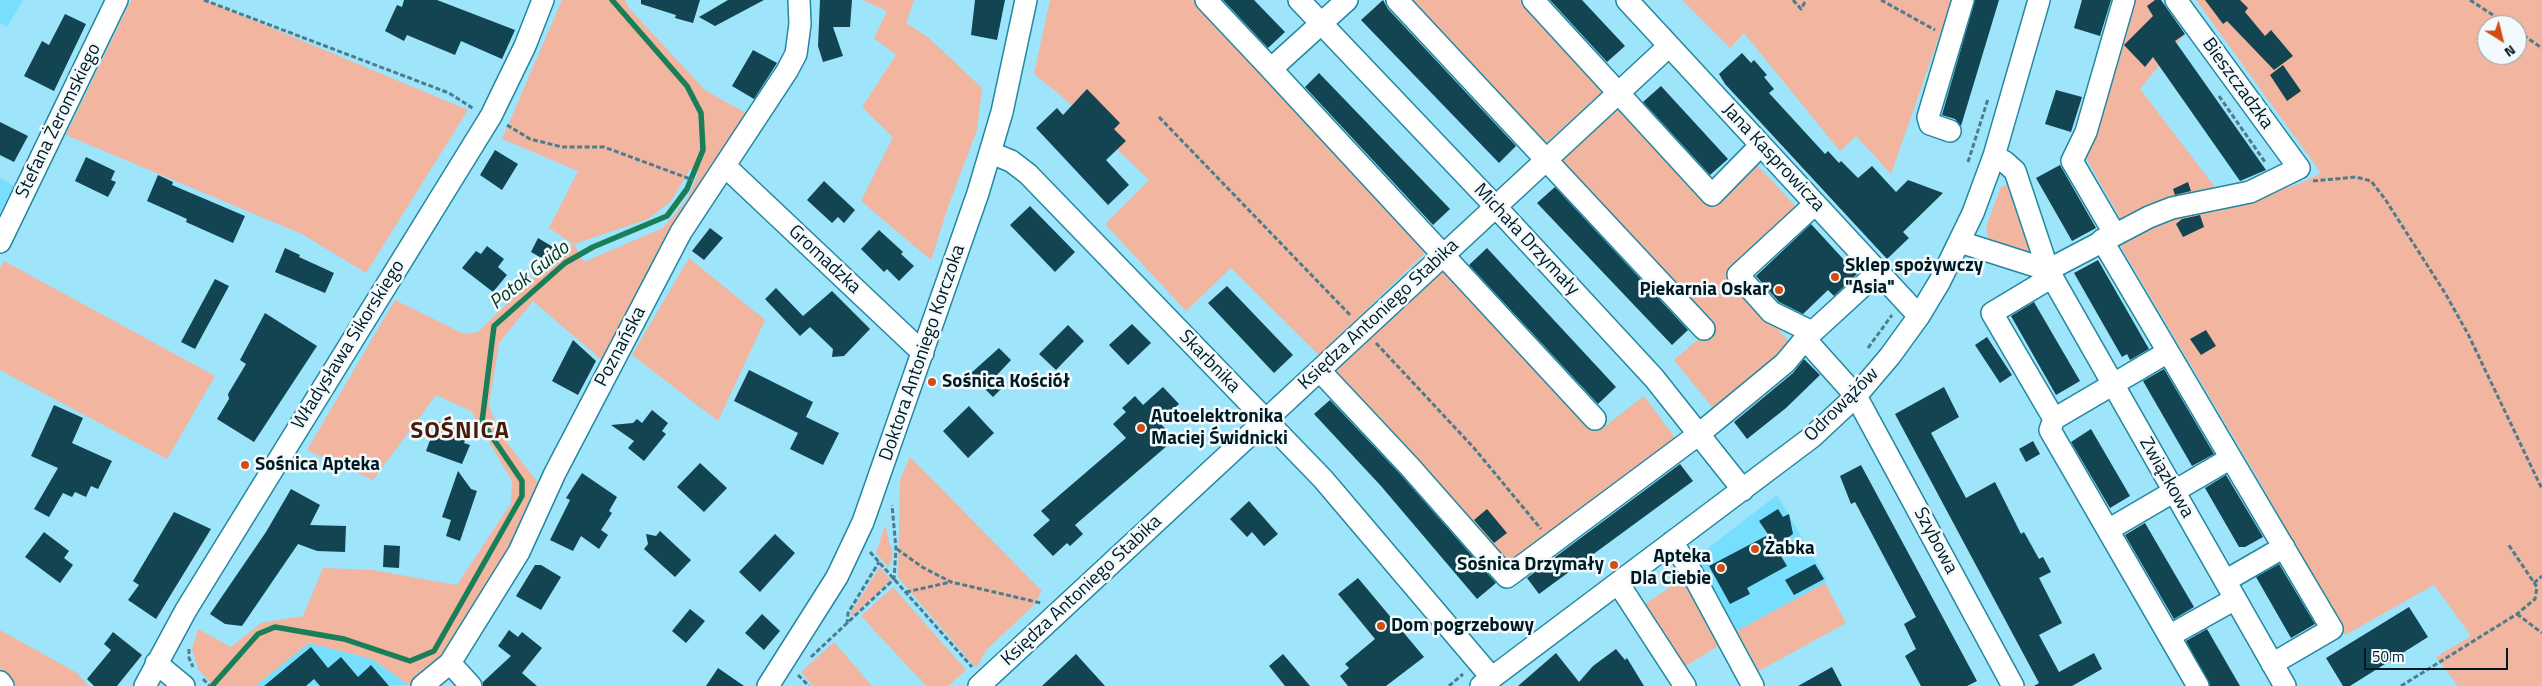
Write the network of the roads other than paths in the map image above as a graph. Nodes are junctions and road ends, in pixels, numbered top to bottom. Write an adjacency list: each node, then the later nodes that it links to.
1 (116, 0): 28 (street, Stefana Żeromskiego)
2 (543, 0): 54 (street, Władysława Sikorskiego)
3 (799, 0): 24 (street, Poznańska)
4 (1026, 0): 21 (street, Doktora Antoniego Korczoka)
5 (1206, 0): 17 (street)
6 (1299, 0): 15 (street, Michała Drzymały)
7 (1347, 0): 15 (street)
8 (1396, 0): 23 (street)
9 (1533, 0): 18 (street)
10 (1626, 0): 16 (street, Jana Kasprowicza)
11 (1963, 0): 19 (street)
12 (2039, 0): 22 (street, Odrowążów)
13 (2124, 0): 27 (street)
14 (2176, 0): 27 (street, Bieszczadzka)
15 (1321, 23): 17 (street); 26 (street, Michała Drzymały)
16 (1669, 46): 18 (street, Księdza Antoniego Stabika); 20 (street, Jana Kasprowicza)
17 (1271, 70): 30 (street)
18 (1618, 93): 20 (street); 23 (street, Księdza Antoniego Stabika)
19 (1950, 131)
20 (1760, 146): 25 (street, Jana Kasprowicza)
21 (991, 153): 37 (street, Doktora Antoniego Korczoka); 43 (street, Skarbnika)
22 (1994, 156): 29 (street, Odrowążów); 32 (street, Związkowa)
23 (1546, 159): 26 (street, Księdza Antoniego Stabika); 34 (street)
24 (726, 167): 37 (street, Gromadzka); 55 (street, Poznańska)
25 (1815, 204): 31 (street, Jana Kasprowicza); 35 (street)
26 (1495, 206): 30 (street, Księdza Antoniego Stabika); 44 (street, Michała Drzymały)
27 (2108, 237): 32 (street); 36 (street)
28 (0, 242)
29 (1960, 242): 32 (street); 33 (street, Odrowążów)
30 (1442, 255): 38 (street, Księdza Antoniego Stabika); 41 (street)
31 (1878, 272): 33 (street, Jana Kasprowicza); 35 (street)
32 (2050, 273): 39 (street, Związkowa); 42 (street)
33 (1919, 316): 40 (street, Odrowążów)
34 (1704, 329)
35 (1809, 336): 40 (street, Szybowa); 44 (street)
36 (2168, 352): 39 (street); 45 (street)
37 (923, 353): 57 (street, Doktora Antoniego Korczoka)
38 (1320, 371): 43 (street, Księdza Antoniego Stabika); 44 (street)
39 (2113, 384): 42 (street); 47 (street, Związkowa)
40 (1856, 396): 46 (street, Odrowążów); 68 (street, Szybowa)
41 (1595, 419)
42 (2054, 419): 48 (street)
43 (1267, 422): 60 (street, Skarbnika); 61 (street, Księdza Antoniego Stabika)
44 (1699, 434): 46 (street, Michała Drzymały)
45 (2231, 458): 47 (street); 50 (street)
46 (1743, 490): 49 (street, Odrowążów)
47 (2174, 492): 48 (street); 52 (street, Związkowa)
48 (2108, 530): 53 (street)
49 (1672, 542): 51 (street, Odrowążów); 67 (street)
50 (2284, 547): 52 (street); 56 (street)
51 (1618, 583): 60 (street, Odrowążów); 66 (street)
52 (2230, 590): 53 (street); 56 (street, Związkowa)
53 (2169, 636): 69 (street)
54 (156, 663): 59 (street); 63 (street, Władysława Sikorskiego)
55 (450, 663): 64 (street, Poznańska); 65 (street)
56 (2272, 664): 70 (street, Związkowa)
57 (786, 678)
58 (0, 682): 62 (street)
59 (193, 682)
60 (1486, 682)
61 (983, 683)
62 (3, 686)
63 (144, 686)
64 (422, 686)
65 (471, 686)
66 (1685, 686)
67 (1753, 686)
68 (2013, 686)
69 (2198, 686)
70 (2285, 686)

